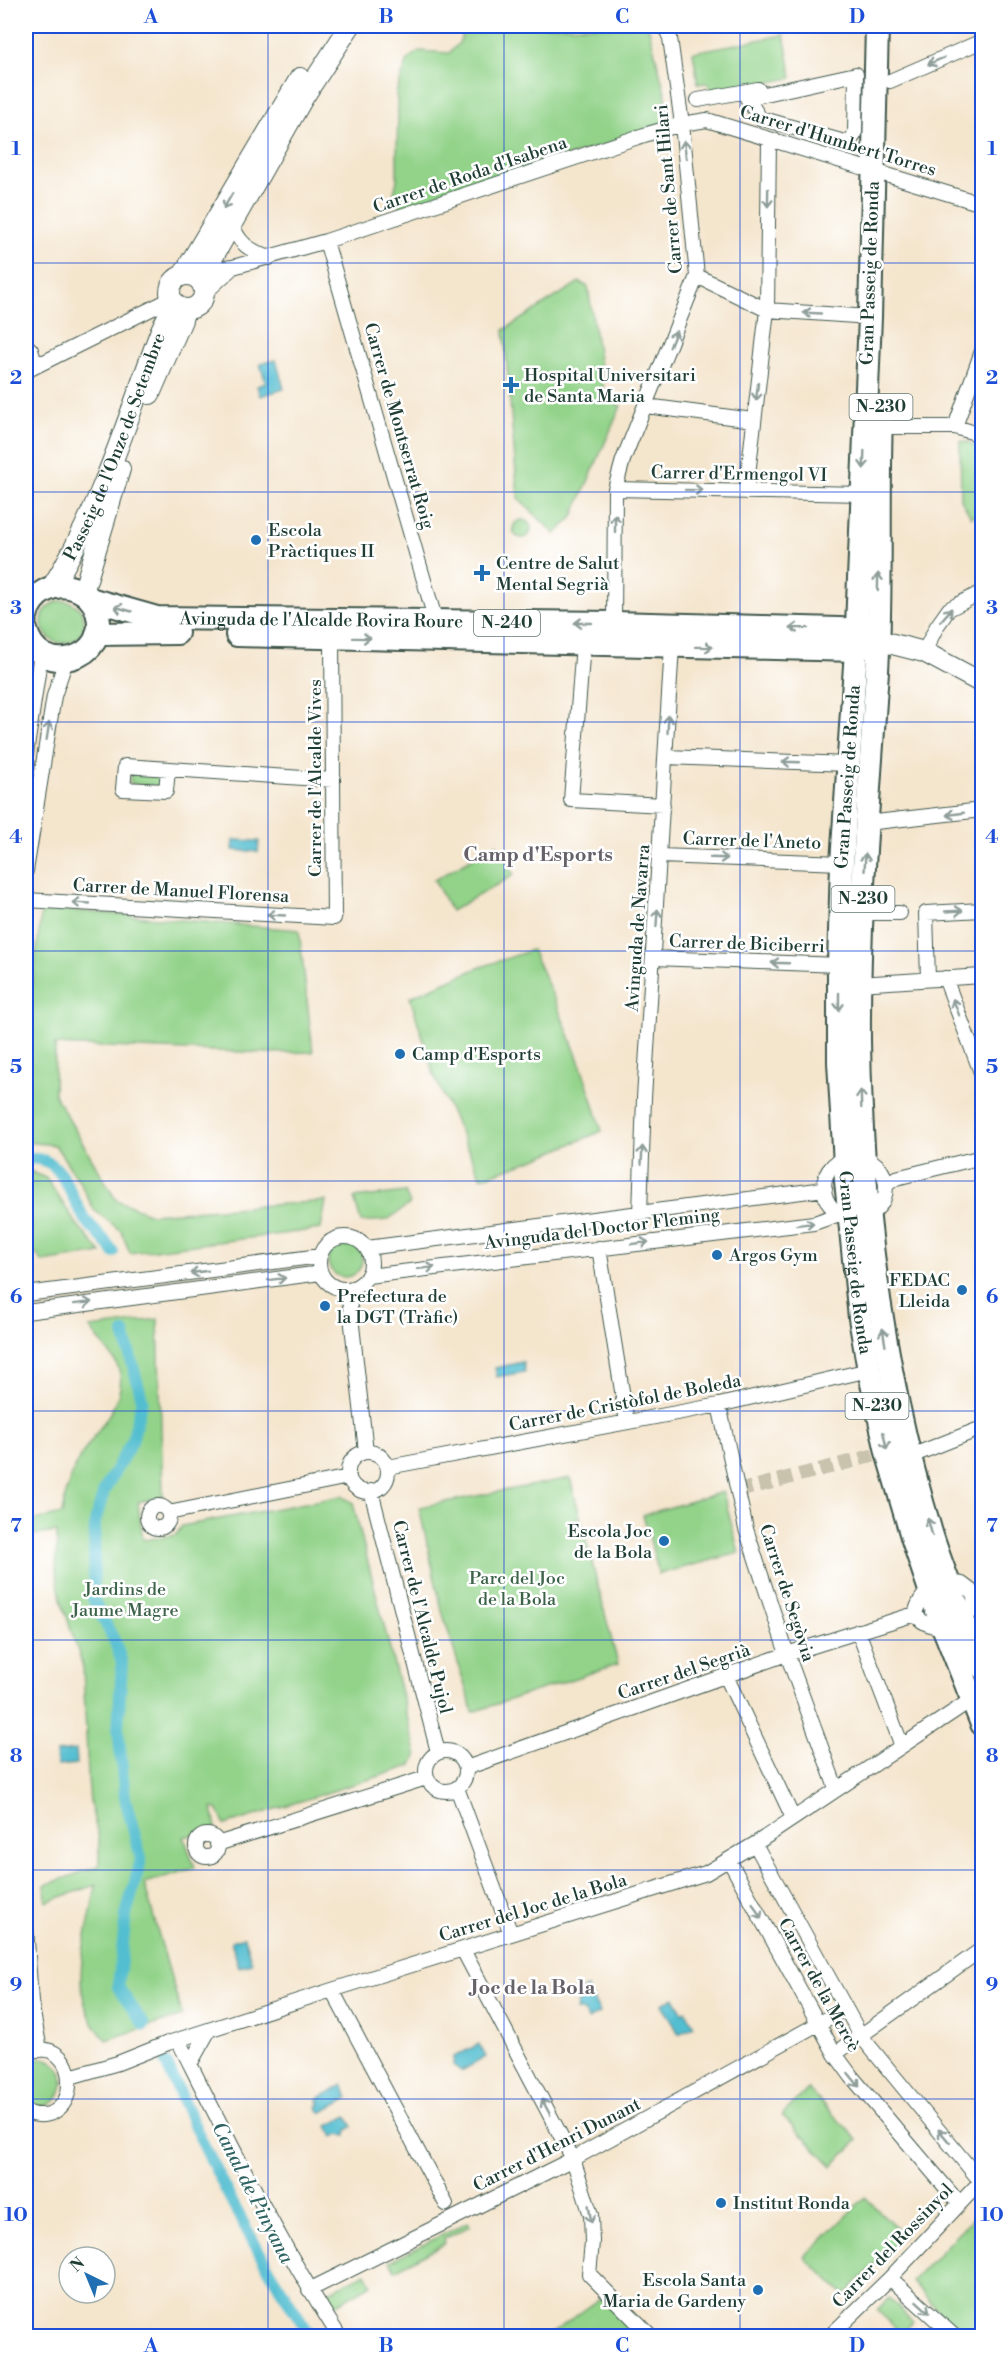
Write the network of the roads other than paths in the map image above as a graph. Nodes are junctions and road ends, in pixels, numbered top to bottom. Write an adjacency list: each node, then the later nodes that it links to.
1 (335, 26): 17 (street, one-way to 17)
2 (350, 26): 13 (street)
3 (665, 26): 9 (street, Carrer de Sant Hilari)
4 (877, 26): 7 (main road, Gran Passeig de Ronda / N-230)
5 (891, 26): 7 (main road, Gran Passeig de Ronda / N-230)
6 (982, 41): 7 (street, one-way to 7)
7 (874, 76): 7 (street); 8 (street); 11 (main road, Gran Passeig de Ronda / N-230)
8 (698, 100)
9 (682, 124): 10 (street, Carrer d'Humbert Torres); 14 (street, Carrer de Roda d'Isabena); 16 (street, Carrer de Sant Hilari, one-way to 9)
10 (770, 139): 11 (street, Carrer d'Humbert Torres); 19 (street, one-way to 19)
11 (880, 172): 12 (street, Carrer d'Humbert Torres); 20 (main road, Gran Passeig de Ronda / N-230); 27 (main road, Gran Passeig de Ronda / N-230)
12 (982, 204)
13 (232, 223): 15 (street); 17 (street)
14 (326, 241): 15 (street, Carrer de Roda d'Isabena); 37 (street, Carrer de Montserrat Roig)
15 (269, 258): 17 (street, Carrer de Roda d'Isabena)
16 (698, 276): 19 (street); 25 (street, Carrer de Sant Hilari, one-way to 16)
17 (196, 283): 18 (street); 18 (street)
18 (177, 304): 23 (street); 33 (street, Passeig de l'Onze de Setembre); 35 (street, Passeig de l'Onze de Setembre)
19 (767, 310): 20 (street, one-way to 19); 26 (street, one-way to 26)
20 (870, 317): 32 (main road, Gran Passeig de Ronda / N-230, one-way to 32)
21 (26, 345): 23 (street)
22 (982, 351): 28 (street)
23 (42, 363): 24 (street)
24 (26, 371)
25 (646, 406): 26 (street); 30 (street, Carrer de Sant Hilari)
26 (753, 420): 31 (street)
27 (880, 427): 28 (street); 43 (main road, Gran Passeig de Ronda / N-230, one-way to 27)
28 (955, 427): 29 (street)
29 (982, 435)
30 (615, 489): 31 (street, Carrer d'Ermengol VI, one-way to 31); 38 (street, Carrer de Sant Hilari, one-way to 30)
31 (746, 492): 32 (street, Carrer d'Ermengol VI)
32 (862, 494): 42 (main road, Gran Passeig de Ronda / N-230)
33 (52, 587): 35 (main road, N-240); 36 (main road)
34 (982, 592): 46 (street, one-way to 34)
35 (87, 596): 37 (main road, Avinguda de l'Alcalde Rovira Roure / N-240, one-way to 35); 39 (main road)
36 (28, 606)
37 (436, 622): 38 (main road, Avinguda de l'Alcalde Rovira Roure / N-240, one-way to 37)
38 (614, 623): 42 (main road, Avinguda de l'Alcalde Rovira Roure / N-240, one-way to 38)
39 (97, 633): 40 (main road, Avinguda de l'Alcalde Rovira Roure / N-240); 47 (main road)
40 (332, 638): 44 (main road, Avinguda de l'Alcalde Rovira Roure / N-240, one-way to 44); 53 (street, Carrer de l'Alcalde Vives)
41 (30, 640): 47 (main road); 49 (street)
42 (857, 640): 43 (main road, Avinguda de l'Alcalde Rovira Roure / N-240); 45 (main road, Avinguda de l'Alcalde Rovira Roure / N-240, one-way to 42); 51 (main road, Gran Passeig de Ronda / N-230)
43 (878, 640): 46 (street, Avinguda de l'Alcalde Rovira Roure); 56 (main road, Gran Passeig de Ronda / N-230)
44 (583, 644): 45 (main road, Avinguda de l'Alcalde Rovira Roure / N-240); 54 (street)
45 (672, 646): 50 (street, Avinguda de Navarra, one-way to 45)
46 (924, 652): 48 (street, Avinguda de l'Alcalde Rovira Roure)
47 (72, 658): 59 (street, one-way to 47)
48 (982, 683)
49 (26, 754)
50 (666, 757): 51 (street, one-way to 50); 54 (street, Avinguda de Navarra)
51 (849, 764): 58 (main road, Gran Passeig de Ronda / N-230)
52 (168, 769): 53 (street)
53 (333, 780): 64 (street, Carrer de l'Alcalde Vives)
54 (663, 806): 57 (street, Avinguda de Navarra)
55 (982, 810): 56 (street, one-way to 56)
56 (867, 823): 62 (main road, Gran Passeig de Ronda / N-230, one-way to 56)
57 (660, 856): 58 (street, Carrer de l'Aneto, one-way to 58); 65 (street, Avinguda de Navarra, one-way to 57)
58 (842, 863): 66 (main road, Gran Passeig de Ronda / N-230)
59 (26, 871)
60 (26, 900): 64 (street, Carrer de Manuel Florensa, one-way to 60)
61 (982, 910): 69 (street, one-way to 61)
62 (862, 913): 63 (street); 70 (main road, Gran Passeig de Ronda / N-230)
63 (900, 913)
64 (334, 918)
65 (654, 958): 66 (street, Carrer de Biciberri, one-way to 65); 76 (street, Avinguda de Navarra, one-way to 65)
66 (839, 965): 73 (main road, Gran Passeig de Ronda / N-230, one-way to 73)
67 (982, 976): 68 (street)
68 (945, 978): 69 (street); 71 (street, one-way to 68)
69 (928, 979): 70 (street)
70 (860, 984): 73 (main road, Gran Passeig de Ronda / N-230, one-way to 70)
71 (982, 1075)
72 (982, 1156): 74 (street)
73 (855, 1157): 74 (street); 75 (street); 77 (main road, Gran Passeig de Ronda / N-230)
74 (889, 1179): 77 (street)
75 (825, 1189): 76 (street, Avinguda del Doctor Fleming); 77 (street)
76 (640, 1213): 78 (street, Avinguda del Doctor Fleming)
77 (853, 1215): 79 (street, Avinguda del Doctor Fleming, one-way to 77); 86 (main road, Gran Passeig de Ronda / N-230); 91 (main road, Gran Passeig de Ronda / N-230, one-way to 77)
78 (367, 1248): 80 (street); 82 (street)
79 (599, 1248): 82 (street, Avinguda del Doctor Fleming, one-way to 79); 88 (street)
80 (320, 1256): 81 (street); 84 (street, one-way to 84)
81 (321, 1273): 83 (street); 85 (street, one-way to 81)
82 (368, 1276): 83 (street)
83 (348, 1289): 90 (street)
84 (26, 1294)
85 (26, 1312)
86 (869, 1370): 87 (street, Carrer de Cristòfol de Boleda); 96 (main road, Gran Passeig de Ronda / N-230, one-way to 96)
87 (718, 1405): 88 (street, Carrer de Cristòfol de Boleda); 101 (street, Carrer de Segòvia)
88 (627, 1422): 92 (street, Carrer de Cristòfol de Boleda)
89 (982, 1428): 91 (street)
90 (366, 1452): 92 (street); 93 (street)
91 (911, 1456): 96 (main road, Gran Passeig de Ronda / N-230, one-way to 91)
92 (388, 1467): 94 (street)
93 (349, 1477): 94 (street); 95 (street)
94 (371, 1491): 107 (street, Carrer de l'Alcalde Pujol)
95 (168, 1513)
96 (940, 1585): 97 (street); 98 (street); 99 (main road, Gran Passeig de Ronda / N-230)
97 (978, 1591): 99 (street)
98 (915, 1614): 99 (street); 100 (street, Carrer del Segrià)
99 (953, 1623): 102 (main road, Gran Passeig de Ronda / N-230); 104 (main road, Gran Passeig de Ronda / N-230)
100 (858, 1631): 101 (street, Carrer del Segrià); 106 (street)
101 (787, 1654): 103 (street, Carrer del Segrià); 111 (street, Carrer de Segòvia)
102 (982, 1666)
103 (726, 1676): 108 (street, Carrer del Segrià); 112 (street)
104 (971, 1700): 105 (main road, Gran Passeig de Ronda / N-230); 106 (street, Carrer del Joc de la Bola)
105 (982, 1724)
106 (902, 1746): 111 (street, Carrer del Joc de la Bola)
107 (438, 1752): 108 (street); 109 (street)
108 (466, 1768): 110 (street)
109 (426, 1778): 110 (street); 113 (street)
110 (457, 1788): 117 (street)
111 (836, 1788): 112 (street, Carrer del Joc de la Bola)
112 (793, 1818): 114 (street, Carrer del Joc de la Bola)
113 (217, 1844)
114 (755, 1844): 115 (street, Carrer del Joc de la Bola); 121 (street, Carrer de la Mercè)
115 (729, 1860): 117 (street, Carrer del Joc de la Bola); 122 (street, Carrer de la Mercè, one-way to 122)
116 (26, 1925): 126 (street)
117 (511, 1934): 119 (street, Carrer del Joc de la Bola)
118 (982, 1949): 124 (street)
119 (462, 1950): 120 (street, Carrer del Joc de la Bola); 132 (street, one-way to 119)
120 (332, 1990): 123 (street, Carrer del Joc de la Bola); 135 (street)
121 (845, 2009): 122 (street, Carrer d'Henri Dunant); 124 (street, Carrer de la Mercè)
122 (818, 2025): 128 (street, Carrer de la Mercè); 132 (street, Carrer d'Henri Dunant)
123 (209, 2030): 125 (street, Carrer del Joc de la Bola); 129 (street)
124 (861, 2036): 128 (street); 133 (street, Carrer de la Mercè, one-way to 124)
125 (178, 2040): 129 (street); 130 (street, Carrer del Joc de la Bola)
126 (40, 2050): 127 (street); 130 (street)
127 (26, 2053)
128 (835, 2054): 134 (street, Carrer de la Mercè, one-way to 134)
129 (190, 2064): 137 (street)
130 (70, 2077): 131 (street)
131 (26, 2112)
132 (573, 2159): 137 (street, Carrer d'Henri Dunant); 139 (street, one-way to 139)
133 (982, 2182): 134 (street, Carrer del Rossinyol)
134 (959, 2203): 136 (street, Carrer del Rossinyol)
135 (446, 2204)
136 (890, 2278): 140 (street, Carrer del Rossinyol); 141 (street, one-way to 141)
137 (309, 2290): 138 (street)
138 (339, 2337)
139 (651, 2337)
140 (830, 2337)
141 (954, 2337)

